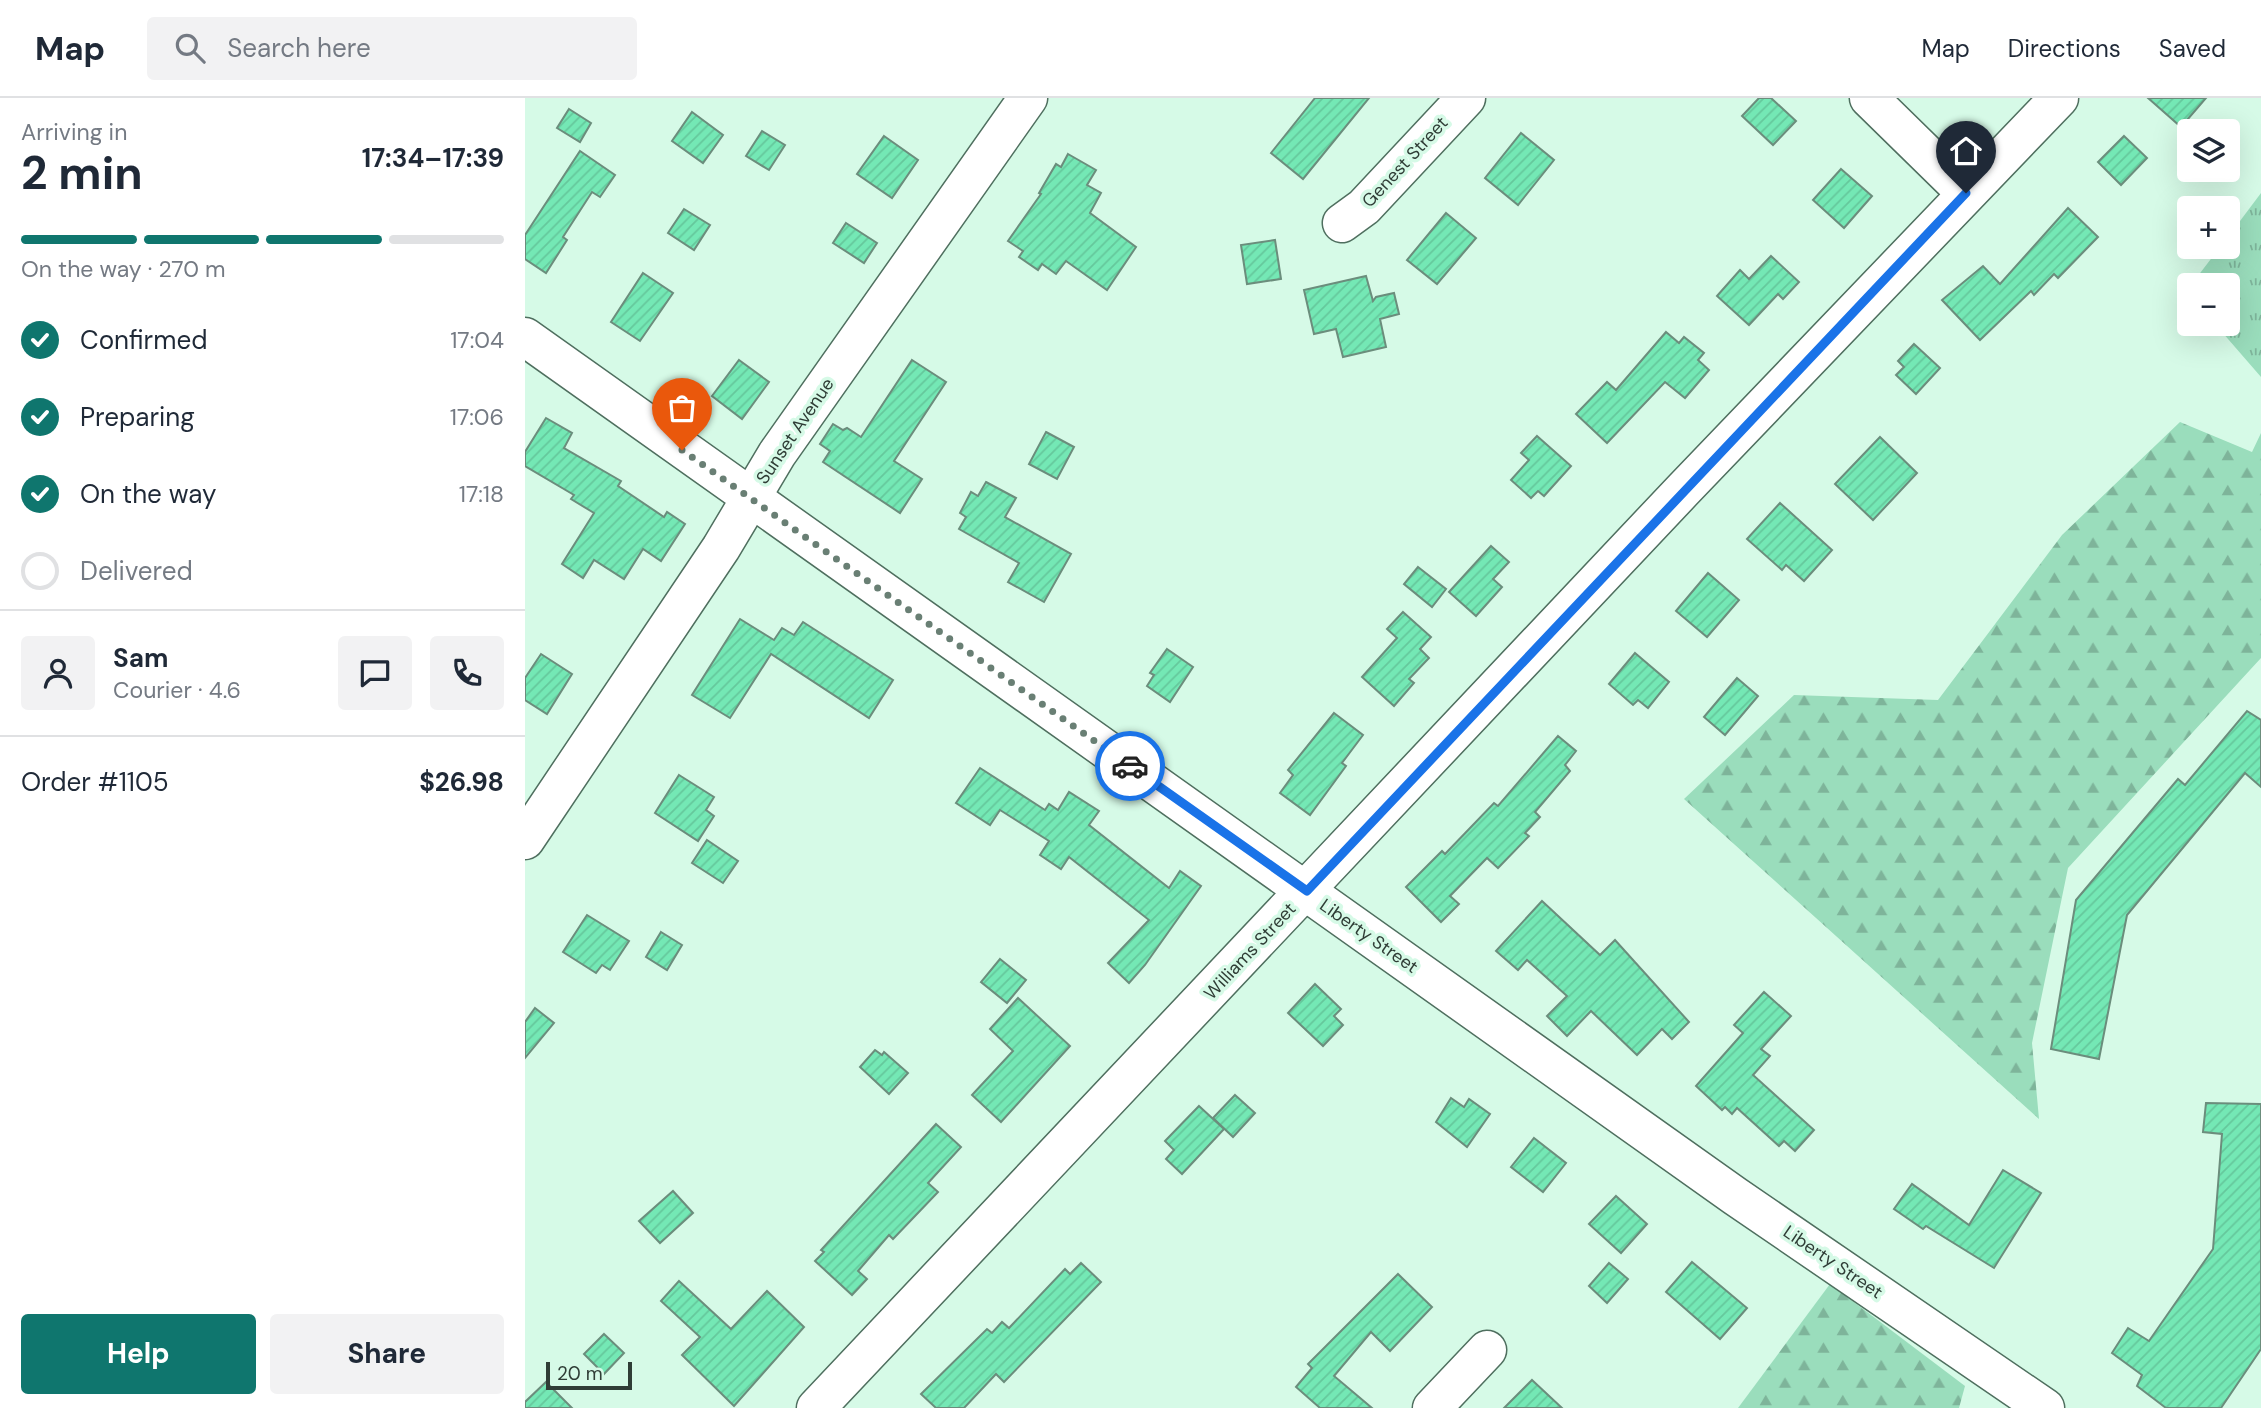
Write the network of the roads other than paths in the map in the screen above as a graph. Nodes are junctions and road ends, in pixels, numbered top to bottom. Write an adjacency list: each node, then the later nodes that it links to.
1 (1028, 98): 8 (street, Sunset Avenue)
2 (1466, 98): 6 (street, Genest Street)
3 (1869, 98): 5 (street)
4 (2059, 98): 5 (street, Williams Street)
5 (1966, 193): 10 (street, Williams Street)
6 (1342, 223)
7 (525, 337): 8 (street, Liberty Street)
8 (750, 499): 9 (street, Sunset Avenue); 10 (street, Liberty Street)
9 (525, 840)
10 (1307, 891): 12 (street, Williams Street); 14 (street, Liberty Street)
11 (1487, 1350): 13 (street)
12 (816, 1408)
13 (1432, 1408)
14 (2045, 1408)

